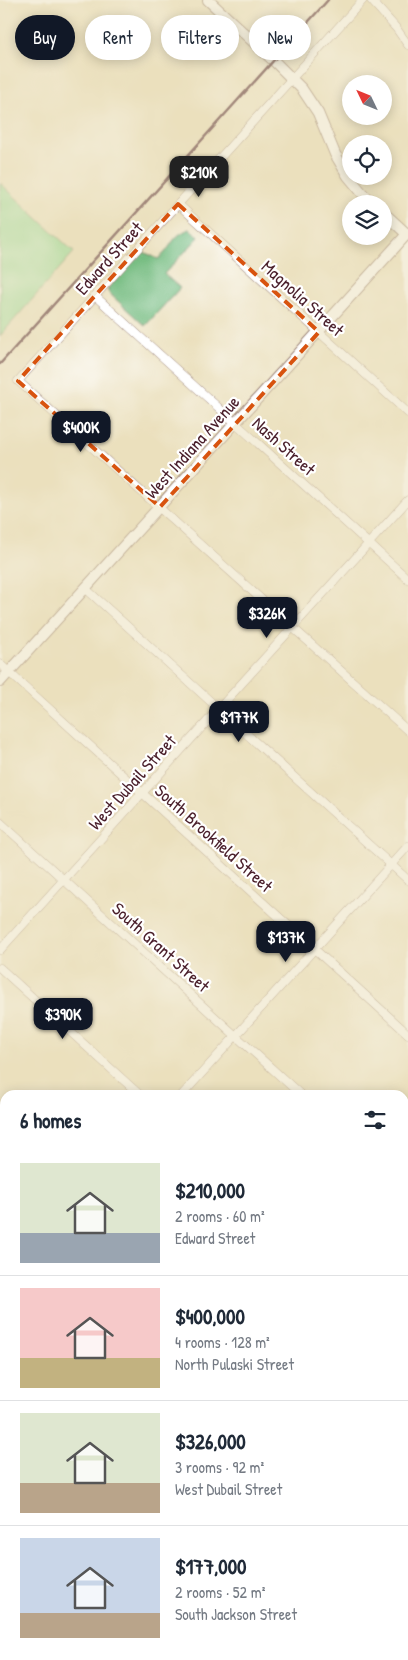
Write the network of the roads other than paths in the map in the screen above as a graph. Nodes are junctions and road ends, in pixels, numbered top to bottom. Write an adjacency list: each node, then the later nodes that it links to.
1 (208, 0): 5 (street)
2 (363, 0): 5 (street, Edward Street)
3 (371, 0): 4 (street)
4 (408, 45)
5 (292, 79): 6 (street); 7 (street, Edward Street)
6 (364, 195)
7 (178, 204): 10 (street, Edward Street); 11 (street, Magnolia Street)
8 (392, 220): 9 (street)
9 (408, 234): 11 (street, West Indiana Avenue)
10 (95, 296): 13 (street, Nash Street); 15 (street, Edward Street)
11 (319, 332): 12 (street, Magnolia Street); 13 (street, West Indiana Avenue)
12 (408, 413)
13 (236, 423): 15 (street, West Indiana Avenue); 16 (street, Nash Street)
14 (408, 500): 16 (street, West Dubail Street)
15 (160, 507): 18 (street, West Indiana Avenue); 19 (street)
16 (369, 543): 17 (street, Nash Street); 19 (street, West Dubail Street)
17 (408, 579)
18 (85, 588): 21 (street, West Indiana Avenue); 23 (street)
19 (293, 627): 23 (street, West Dubail Street); 24 (street)
20 (0, 664): 21 (street, South Brookfield Street)
21 (9, 672): 22 (street, West Indiana Avenue); 25 (street, South Brookfield Street)
22 (0, 682)
23 (219, 709): 25 (street, West Dubail Street); 28 (street)
24 (408, 731)
25 (142, 794): 29 (street, West Dubail Street); 32 (street, South Brookfield Street)
26 (0, 822): 29 (street, South Grant Street)
27 (408, 846): 28 (street)
28 (391, 865): 30 (street); 32 (street)
29 (63, 880): 31 (street, West Dubail Street); 35 (street, South Grant Street)
30 (408, 880)
31 (0, 950)
32 (314, 950): 34 (street, South Brookfield Street); 35 (street)
33 (0, 968): 36 (street)
34 (408, 1034)
35 (235, 1035): 37 (street); 38 (street, South Grant Street)
36 (134, 1090)
37 (186, 1090)
38 (296, 1090)

